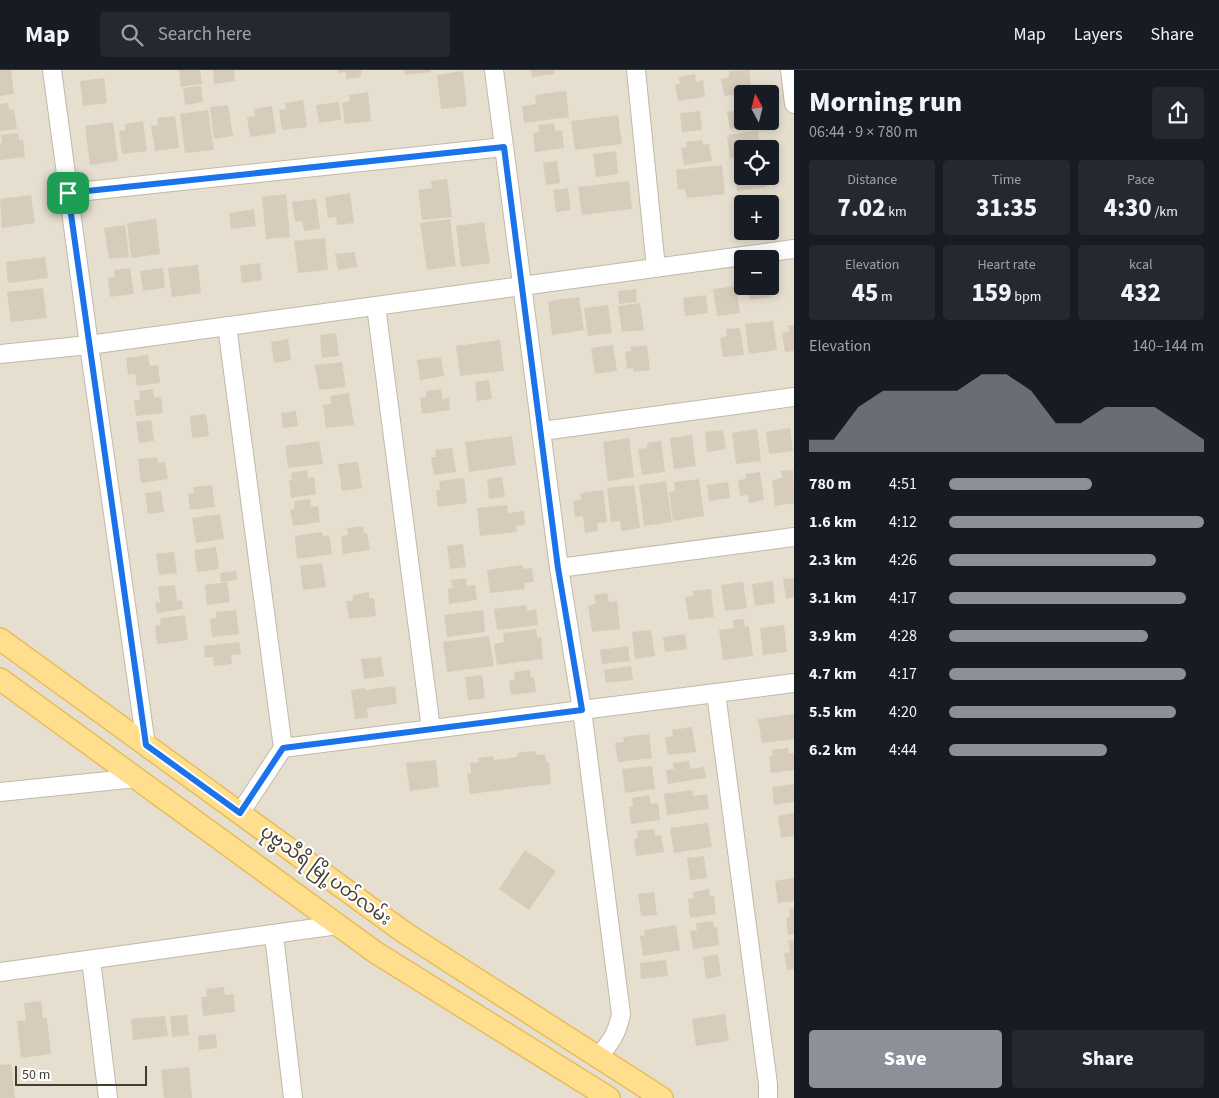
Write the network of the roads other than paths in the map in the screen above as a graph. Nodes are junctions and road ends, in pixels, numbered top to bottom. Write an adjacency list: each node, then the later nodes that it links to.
1 (52, 70): 7 (street)
2 (494, 70): 6 (street)
3 (636, 70): 9 (street)
4 (790, 70): 5 (street)
5 (794, 104)
6 (504, 147): 7 (street); 10 (street)
7 (68, 193): 13 (street)
8 (794, 249): 9 (street)
9 (656, 268): 10 (street)
10 (522, 286): 11 (street); 16 (street)
11 (376, 306): 12 (street); 24 (street)
12 (226, 326): 13 (street); 26 (street)
13 (89, 345): 14 (street); 25 (street)
14 (0, 354)
15 (794, 396): 16 (street)
16 (542, 431): 18 (street)
17 (794, 537): 18 (street)
18 (558, 568): 23 (street)
19 (0, 639): 25 (main road, ပုဗ္ဗသီရိ မြို့ပတ်လမ်း)
20 (0, 679): 27 (main road, ပုဗ္ဗသီရိ မြို့ပတ်လမ်း)
21 (794, 683): 22 (street)
22 (716, 693): 23 (street); 41 (street)
23 (582, 710): 24 (street); 36 (street)
24 (431, 729): 26 (street)
25 (146, 745): 29 (main road, ပုဗ္ဗသီရိ မြို့ပတ်လမ်း)
26 (283, 748): 29 (street)
27 (137, 778): 28 (street); 31 (main road, ပုဗ္ဗသီရိ မြို့ပတ်လမ်း)
28 (0, 792)
29 (240, 813): 30 (main road, ပုဗ္ဗသီရိ မြို့ပတ်လမ်း)
30 (392, 923): 33 (main road); 36 (main road, ပုဗ္ဗသီရိ မြို့ပတ်လမ်း)
31 (338, 925): 32 (street); 33 (main road, ပုဗ္ဗသီရိ မြို့ပတ်လမ်း)
32 (274, 935): 34 (street); 38 (street)
33 (375, 952): 39 (main road, ပုဗ္ဗသီရိ မြို့ပတ်လမ်း)
34 (91, 960): 35 (street); 37 (street)
35 (0, 972)
36 (598, 1057): 40 (main road, ပုဗ္ဗသီရိ မြို့ပတ်လမ်း)
37 (108, 1098)
38 (293, 1098)
39 (609, 1098)
40 (662, 1098)
41 (768, 1098)

